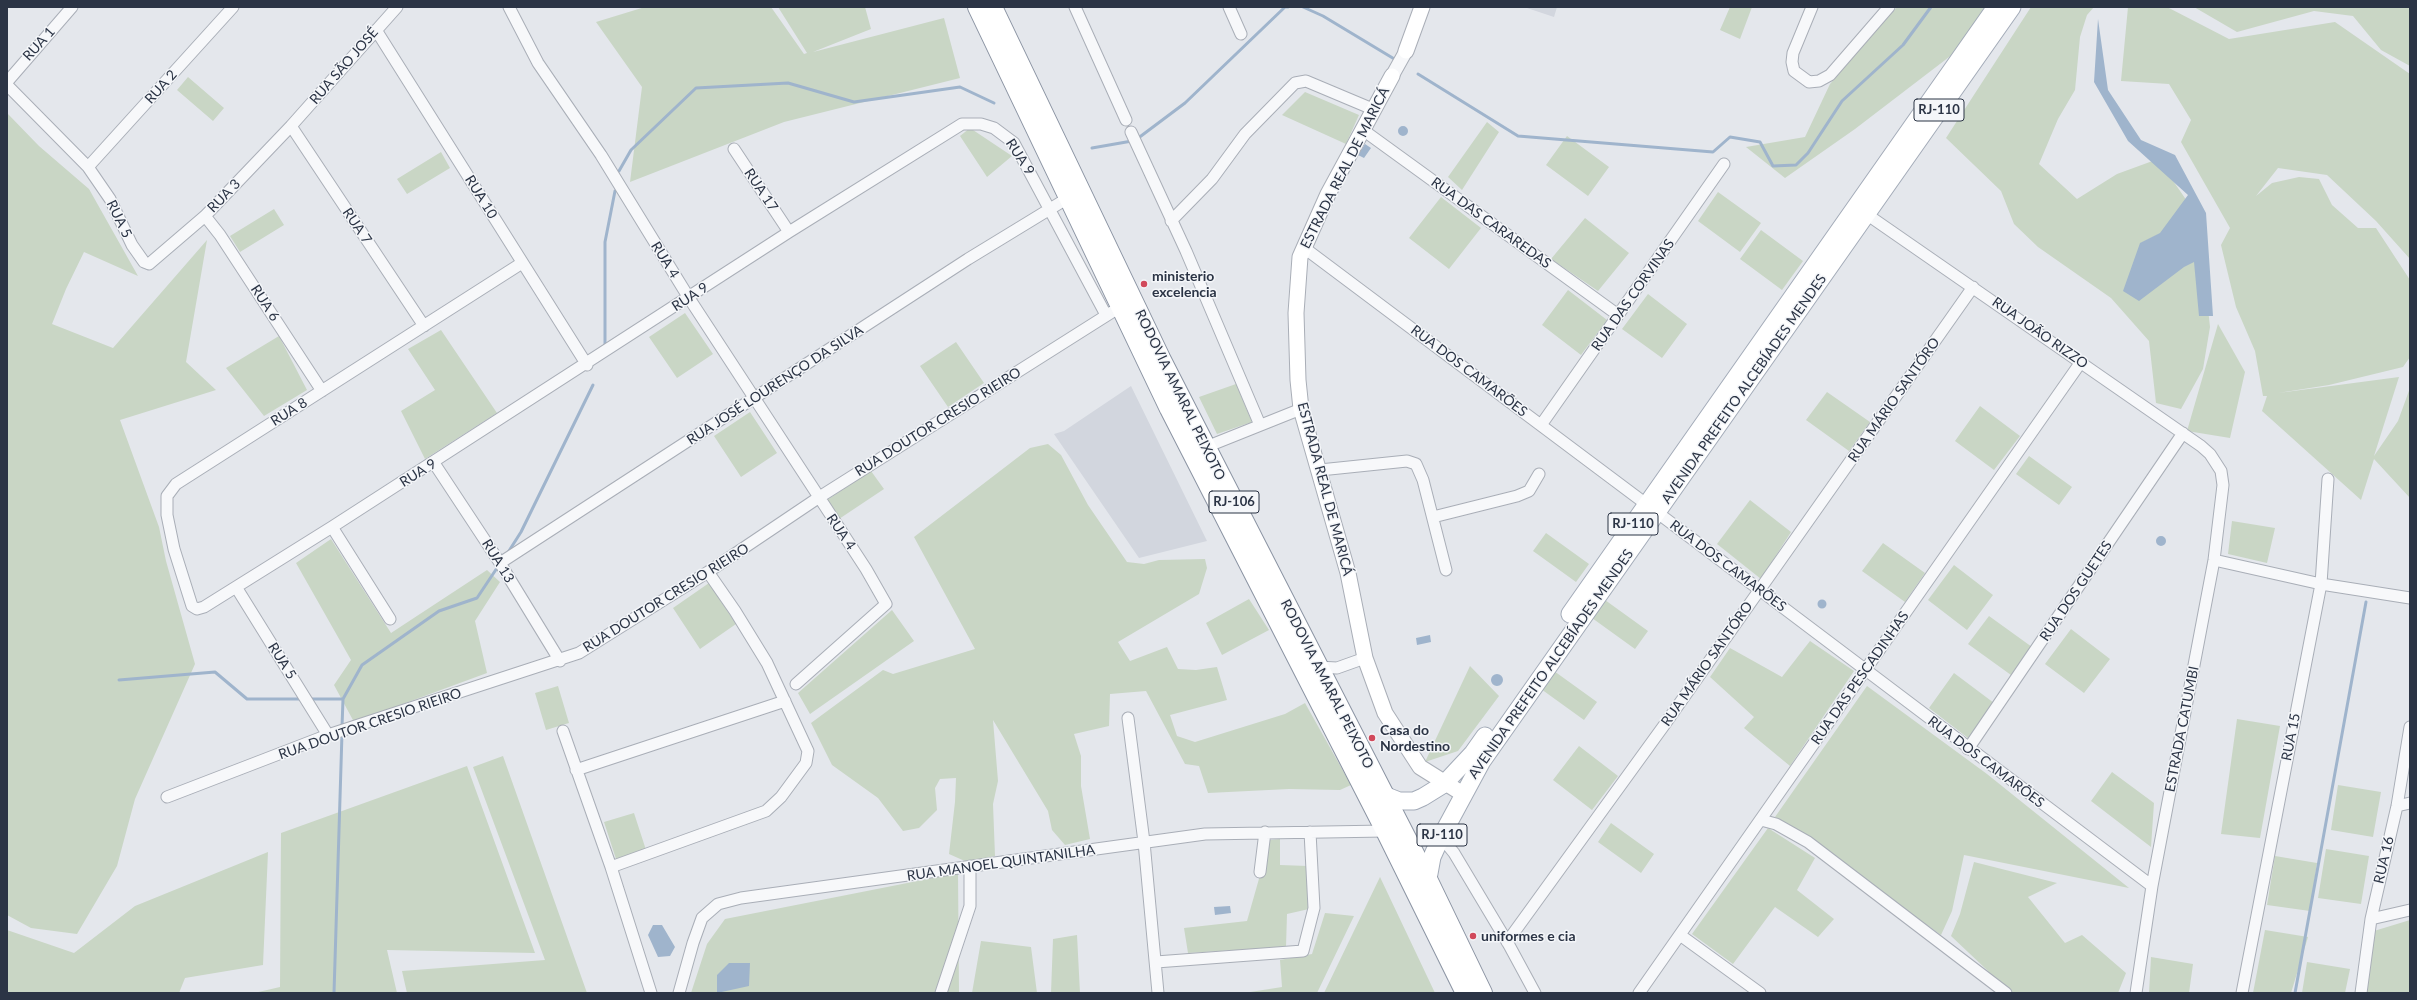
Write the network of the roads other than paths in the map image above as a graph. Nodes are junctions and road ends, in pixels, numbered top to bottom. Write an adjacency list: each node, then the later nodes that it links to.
1 (72, 7): 18 (street, RUA 1)
2 (233, 7): 27 (street, RUA 2)
3 (397, 7): 14 (street, RUA SÃO JOSÉ)
4 (509, 7): 38 (street, RUA 4)
5 (976, 7): 28 (highway, RODOVIA AMARAL PEIXOTO / RJ-106)
6 (993, 7): 50 (highway, RODOVIA AMARAL PEIXOTO / RJ-106)
7 (1075, 7): 21 (street)
8 (1229, 7): 15 (street)
9 (1422, 7): 16 (main road, ESTRADA REAL DE MARICÁ)
10 (1812, 7): 11 (street)
11 (1889, 7)
12 (1996, 7): 30 (main road, AVENIDA PREFEITO ALCEBÍADES MENDES / RJ-110)
13 (2012, 7): 30 (main road, AVENIDA PREFEITO ALCEBÍADES MENDES / RJ-110)
14 (376, 30): 22 (street, RUA SÃO JOSÉ); 36 (street, RUA 10)
15 (1241, 34)
16 (1406, 51): 17 (street, ESTRADA REAL DE MARICÁ)
17 (1392, 76): 20 (main road, ESTRADA REAL DE MARICÁ)
18 (7, 82)
19 (7, 85): 27 (street)
20 (1375, 110): 23 (main road, ESTRADA REAL DE MARICÁ); 32 (street)
21 (1126, 120)
22 (291, 126): 31 (street, RUA 3); 41 (street, RUA 7)
23 (1363, 130): 34 (main road, ESTRADA REAL DE MARICÁ); 40 (street, RUA DAS CARAREDAS)
24 (1131, 132): 32 (street)
25 (734, 149): 33 (street, RUA 17)
26 (1724, 164): 40 (street, RUA DAS CORVINAS)
27 (88, 167): 35 (street, RUA 5)
28 (1068, 198): 29 (street, RUA JOSÉ LOURENÇO DA SILVA); 39 (highway, RODOVIA AMARAL PEIXOTO / RJ-106)
29 (1051, 208): 33 (street, RUA 9); 39 (street, RUA 9); 45 (street, RUA JOSÉ LOURENÇO DA SILVA)
30 (1861, 210): 37 (street, RUA JOÃO RIZZO); 57 (main road, AVENIDA PREFEITO ALCEBÍADES MENDES / RJ-110)
31 (205, 216): 35 (street, RUA 3); 44 (street, RUA 6)
32 (1171, 221): 47 (street)
33 (789, 232): 38 (street, RUA 9)
34 (1303, 247): 46 (main road, ESTRADA REAL DE MARICÁ); 48 (street, RUA DOS CAMARÕES)
35 (153, 262)
36 (522, 263): 41 (street, RUA 8); 43 (street, RUA 10)
37 (1973, 287): 42 (street, RUA JOÃO RIZZO); 66 (street, RUA MÁRIO SANTÓRO)
38 (689, 298): 43 (street, RUA 9); 45 (street, RUA 4)
39 (1113, 311): 56 (street, RUA DOUTOR CRESIO RIEIRO); 90 (highway, RODOVIA AMARAL PEIXOTO / RJ-106)
40 (1618, 315): 48 (street, RUA DAS CORVINAS)
41 (424, 326): 44 (street, RUA 8)
42 (2081, 362): 49 (street, RUA JOÃO RIZZO); 72 (street, RUA DAS PESCADINHAS)
43 (587, 365): 51 (street, RUA 9)
44 (322, 391): 68 (street, RUA 8)
45 (754, 398): 56 (street, RUA 4); 61 (street, RUA JOSÉ LOURENÇO DA SILVA)
46 (1301, 410): 47 (street); 53 (main road, ESTRADA REAL DE MARICÁ)
47 (1260, 425): 50 (street)
48 (1541, 425): 57 (street, RUA DOS CAMARÕES)
49 (2183, 433): 52 (street, RUA JOÃO RIZZO); 81 (street, RUA DOS GUETES)
50 (1206, 447): 73 (highway, RODOVIA AMARAL PEIXOTO / RJ-106)
51 (434, 463): 59 (street, RUA 9); 61 (street, RUA 13)
52 (2218, 465): 60 (street, ESTRADA CATUMBI)
53 (1320, 470): 58 (street); 70 (main road, ESTRADA REAL DE MARICÁ)
54 (1539, 474): 58 (street)
55 (2328, 479): 64 (street, RUA 15)
56 (818, 498): 63 (street, RUA DOUTOR CRESIO RIEIRO); 74 (street, RUA 4)
57 (1652, 508): 66 (street, RUA DOS CAMARÕES); 80 (main road, AVENIDA PREFEITO ALCEBÍADES MENDES / RJ-110)
58 (1433, 517): 62 (street)
59 (332, 527): 65 (street, RUA 9); 69 (street)
60 (2214, 560): 64 (street); 99 (street, ESTRADA CATUMBI)
61 (500, 563): 71 (street, RUA 13)
62 (1446, 570)
63 (708, 572): 71 (street, RUA DOUTOR CRESIO RIEIRO); 75 (street)
64 (2321, 584): 67 (street); 116 (street, RUA 15)
65 (236, 588): 68 (street, RUA 9); 79 (street, RUA 5)
66 (1760, 590): 72 (street, RUA DOS CAMARÕES); 103 (street, RUA MÁRIO SANTÓRO)
67 (2410, 598)
68 (204, 607)
69 (390, 619)
70 (1365, 658): 73 (street); 83 (main road, ESTRADA REAL DE MARICÁ)
71 (560, 661): 79 (street, RUA DOUTOR CRESIO RIEIRO)
72 (1866, 670): 81 (street, RUA DOS CAMARÕES); 89 (street, RUA DAS PESCADINHAS)
73 (1322, 674): 85 (highway, RODOVIA AMARAL PEIXOTO / RJ-106)
74 (796, 684)
75 (785, 701): 82 (street); 96 (street)
76 (1128, 718): 94 (street)
77 (2410, 727): 88 (street, RUA 16)
78 (563, 731): 82 (street)
79 (337, 732): 86 (street, RUA DOUTOR CRESIO RIEIRO)
80 (1492, 736): 83 (main road, AVENIDA PREFEITO ALCEBÍADES MENDES / RJ-110); 84 (main road, AVENIDA PREFEITO ALCEBÍADES MENDES / RJ-110)
81 (1968, 749): 99 (street, RUA DOS CAMARÕES)
82 (576, 770): 96 (street)
83 (1444, 784): 84 (main road, ESTRADA REAL DE MARICÁ); 85 (main road, AVENIDA PREFEITO ALCEBÍADES MENDES / RJ-110)
84 (1462, 794): 93 (main road, AVENIDA PREFEITO ALCEBÍADES MENDES / RJ-110)
85 (1384, 795): 98 (highway, RODOVIA AMARAL PEIXOTO / RJ-106)
86 (167, 797)
87 (2410, 803): 88 (street)
88 (2397, 806): 101 (street, RUA 16)
89 (1761, 820): 102 (street, RUA DAS PESCADINHAS); 115 (street)
90 (1385, 831): 92 (street, RUA MANOEL QUINTANILHA); 110 (highway, RODOVIA AMARAL PEIXOTO / RJ-106)
91 (1265, 832): 92 (street, RUA MANOEL QUINTANILHA); 94 (street, RUA MANOEL QUINTANILHA); 97 (street)
92 (1310, 832): 104 (street)
93 (1441, 837): 98 (main road, AVENIDA PREFEITO ALCEBÍADES MENDES / RJ-110); 103 (street)
94 (1144, 842): 95 (street, RUA MANOEL QUINTANILHA); 104 (street)
95 (970, 866): 107 (street, RUA MANOEL QUINTANILHA); 108 (street)
96 (611, 867): 106 (street)
97 (1260, 872)
98 (1428, 879): 111 (highway, RODOVIA AMARAL PEIXOTO / RJ-106)
99 (2152, 886): 105 (street, ESTRADA CATUMBI)
100 (2410, 910): 101 (street)
101 (2371, 919): 117 (street, RUA 16)
102 (1680, 934): 113 (street, RUA DAS PESCADINHAS); 114 (street)
103 (1507, 942): 112 (street)
104 (1156, 962): 109 (street)
105 (2137, 991)
106 (652, 993)
107 (680, 993)
108 (941, 993)
109 (1158, 993)
110 (1465, 993)
111 (1483, 993)
112 (1535, 993)
113 (1639, 993)
114 (1760, 993)
115 (2006, 993)
116 (2242, 993)
117 (2361, 993)

